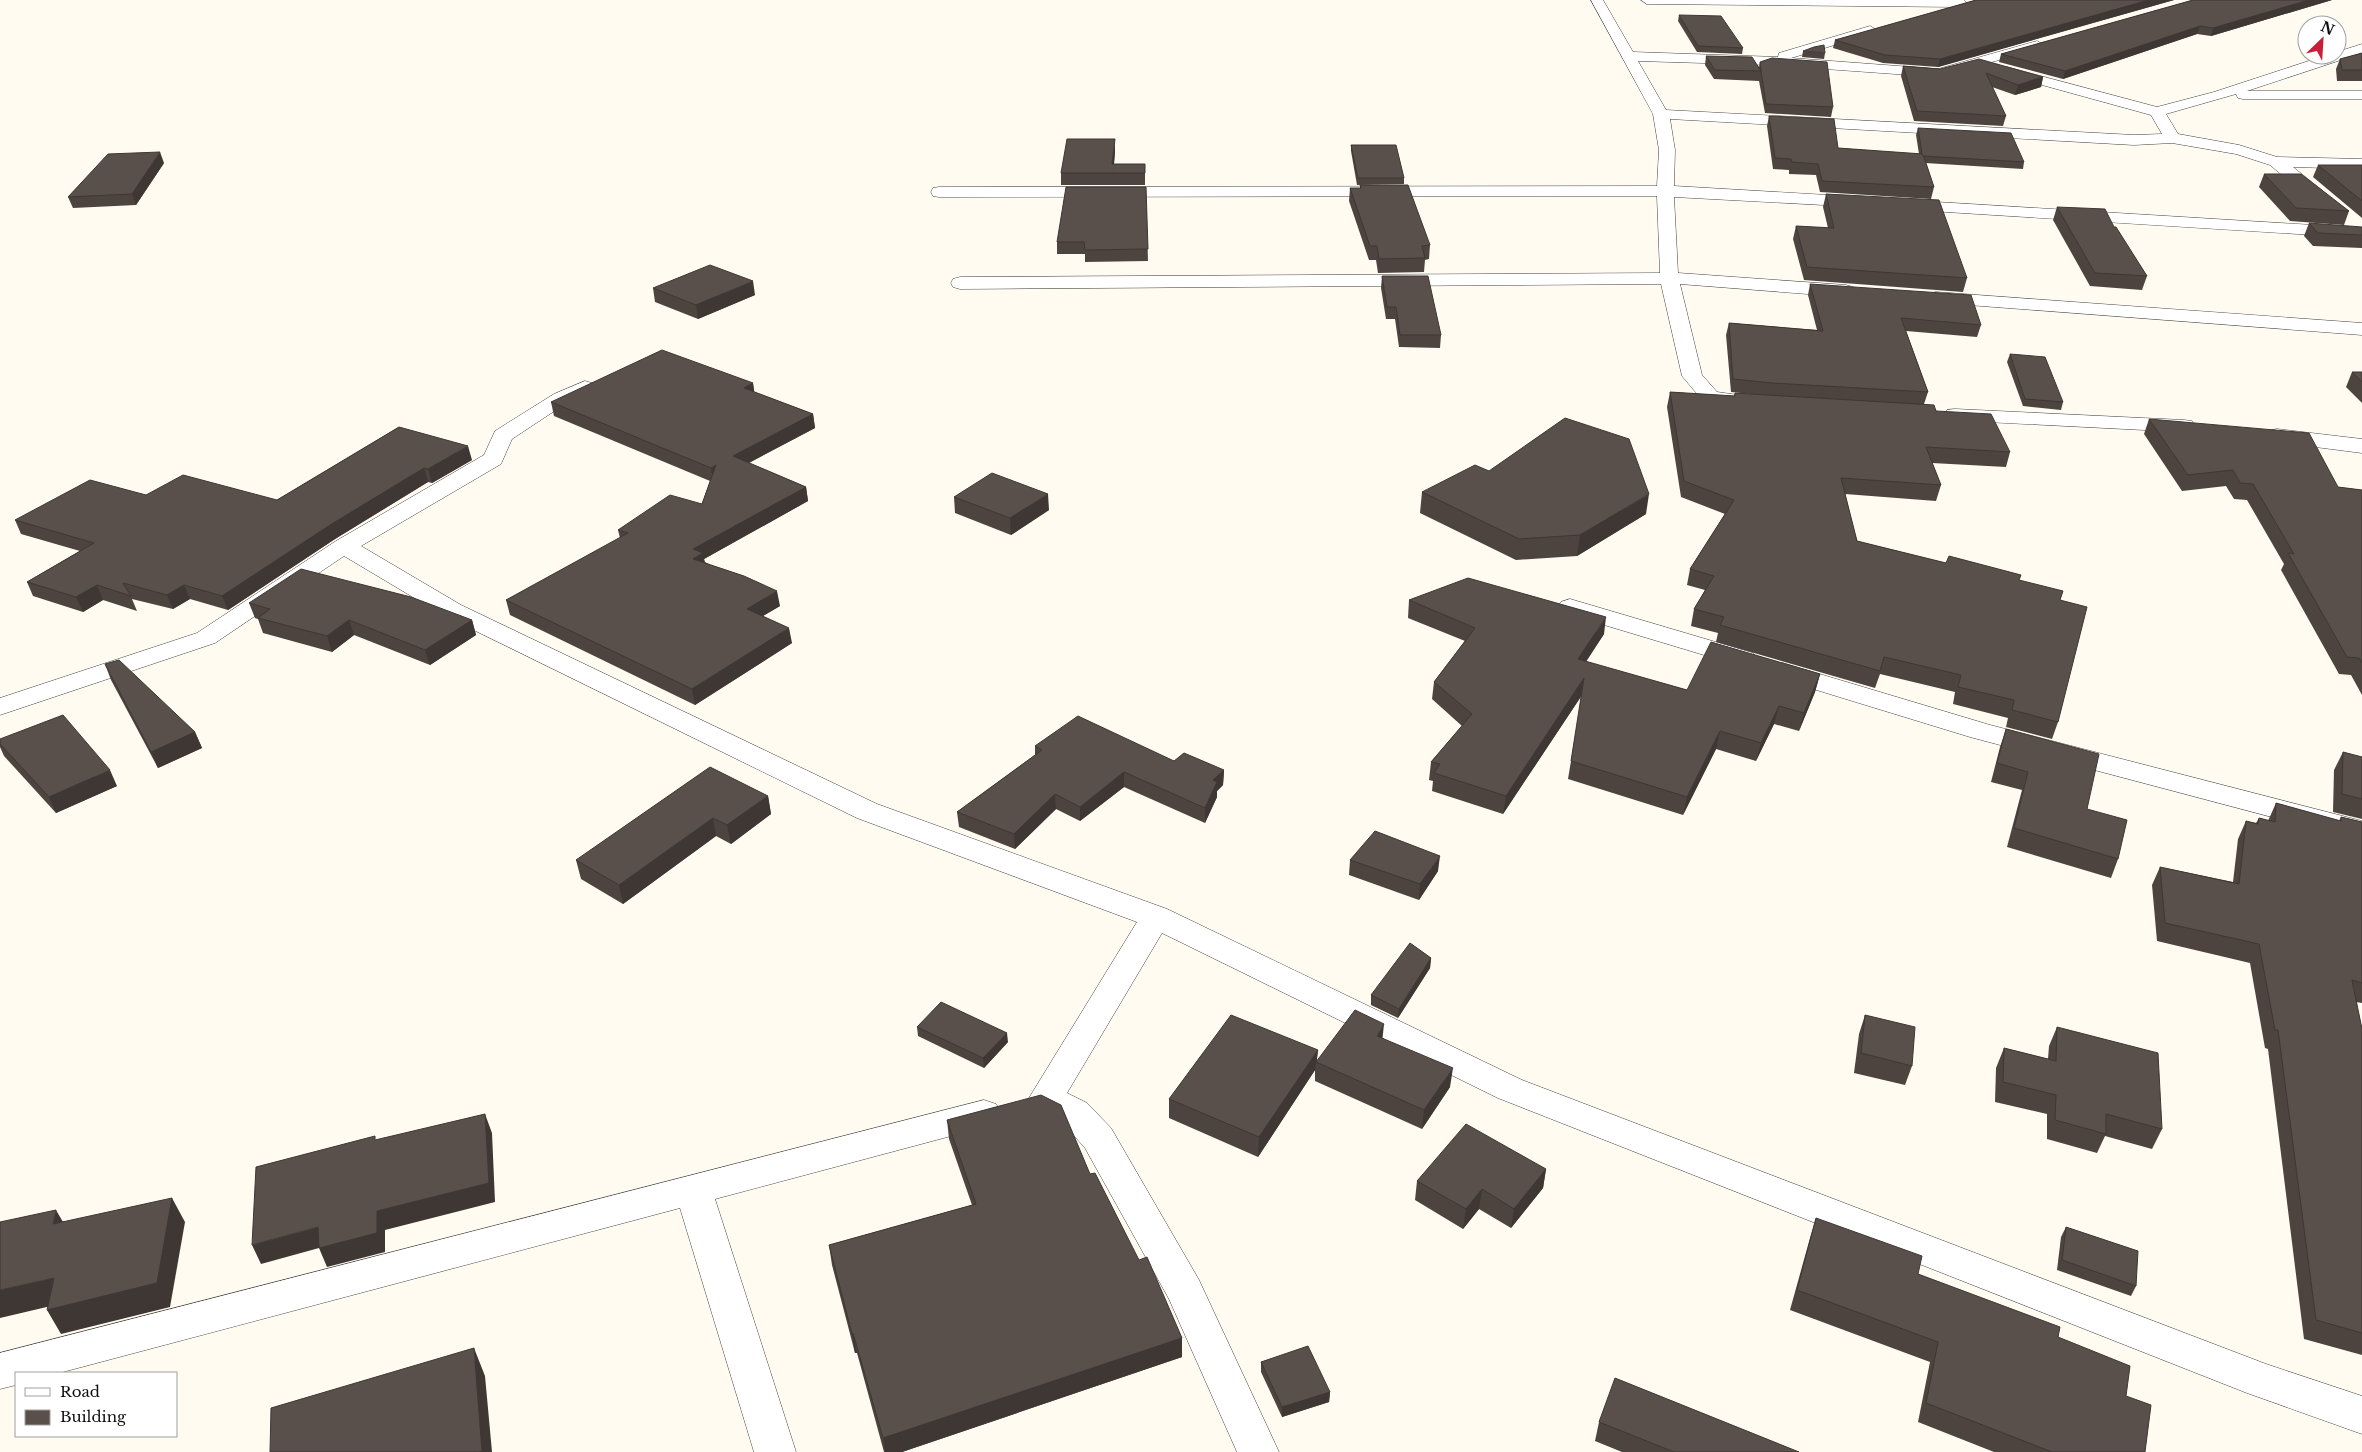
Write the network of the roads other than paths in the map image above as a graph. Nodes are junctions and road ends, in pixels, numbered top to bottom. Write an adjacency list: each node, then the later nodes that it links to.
1 (1597, 0): 8 (street)
2 (1647, 0): 3 (street)
3 (1966, 2): 4 (street)
4 (1915, 17)
5 (1887, 25): 9 (street)
6 (2052, 41): 10 (street)
7 (2362, 48): 11 (street)
8 (1627, 56): 9 (street); 14 (street)
9 (1768, 61): 10 (street)
10 (1976, 62): 13 (street)
11 (2218, 95): 12 (street); 13 (street)
12 (2362, 95)
13 (2157, 112): 15 (street)
14 (1661, 114): 15 (street); 18 (street)
15 (2172, 138): 16 (street)
16 (2276, 162): 17 (street); 20 (street)
17 (2362, 164)
18 (1665, 191): 19 (street); 21 (street); 22 (street)
19 (939, 192)
20 (2328, 204)
21 (2362, 233)
22 (1670, 278): 23 (street); 24 (street); 28 (street)
23 (960, 283)
24 (1867, 293)
25 (1917, 296): 26 (street)
26 (2362, 329)
27 (605, 378): 33 (street)
28 (1760, 402)
29 (1938, 414): 30 (street)
30 (2205, 428)
31 (2254, 433): 32 (street)
32 (2362, 446)
33 (344, 546): 35 (street); 37 (street)
34 (1549, 601): 36 (street)
35 (0, 707)
36 (2362, 831)
37 (1156, 917): 38 (street); 41 (street)
38 (1046, 1098): 39 (street); 43 (street)
39 (692, 1189): 40 (street); 42 (street)
40 (0, 1371)
41 (2362, 1415)
42 (775, 1452)
43 (1258, 1452)

